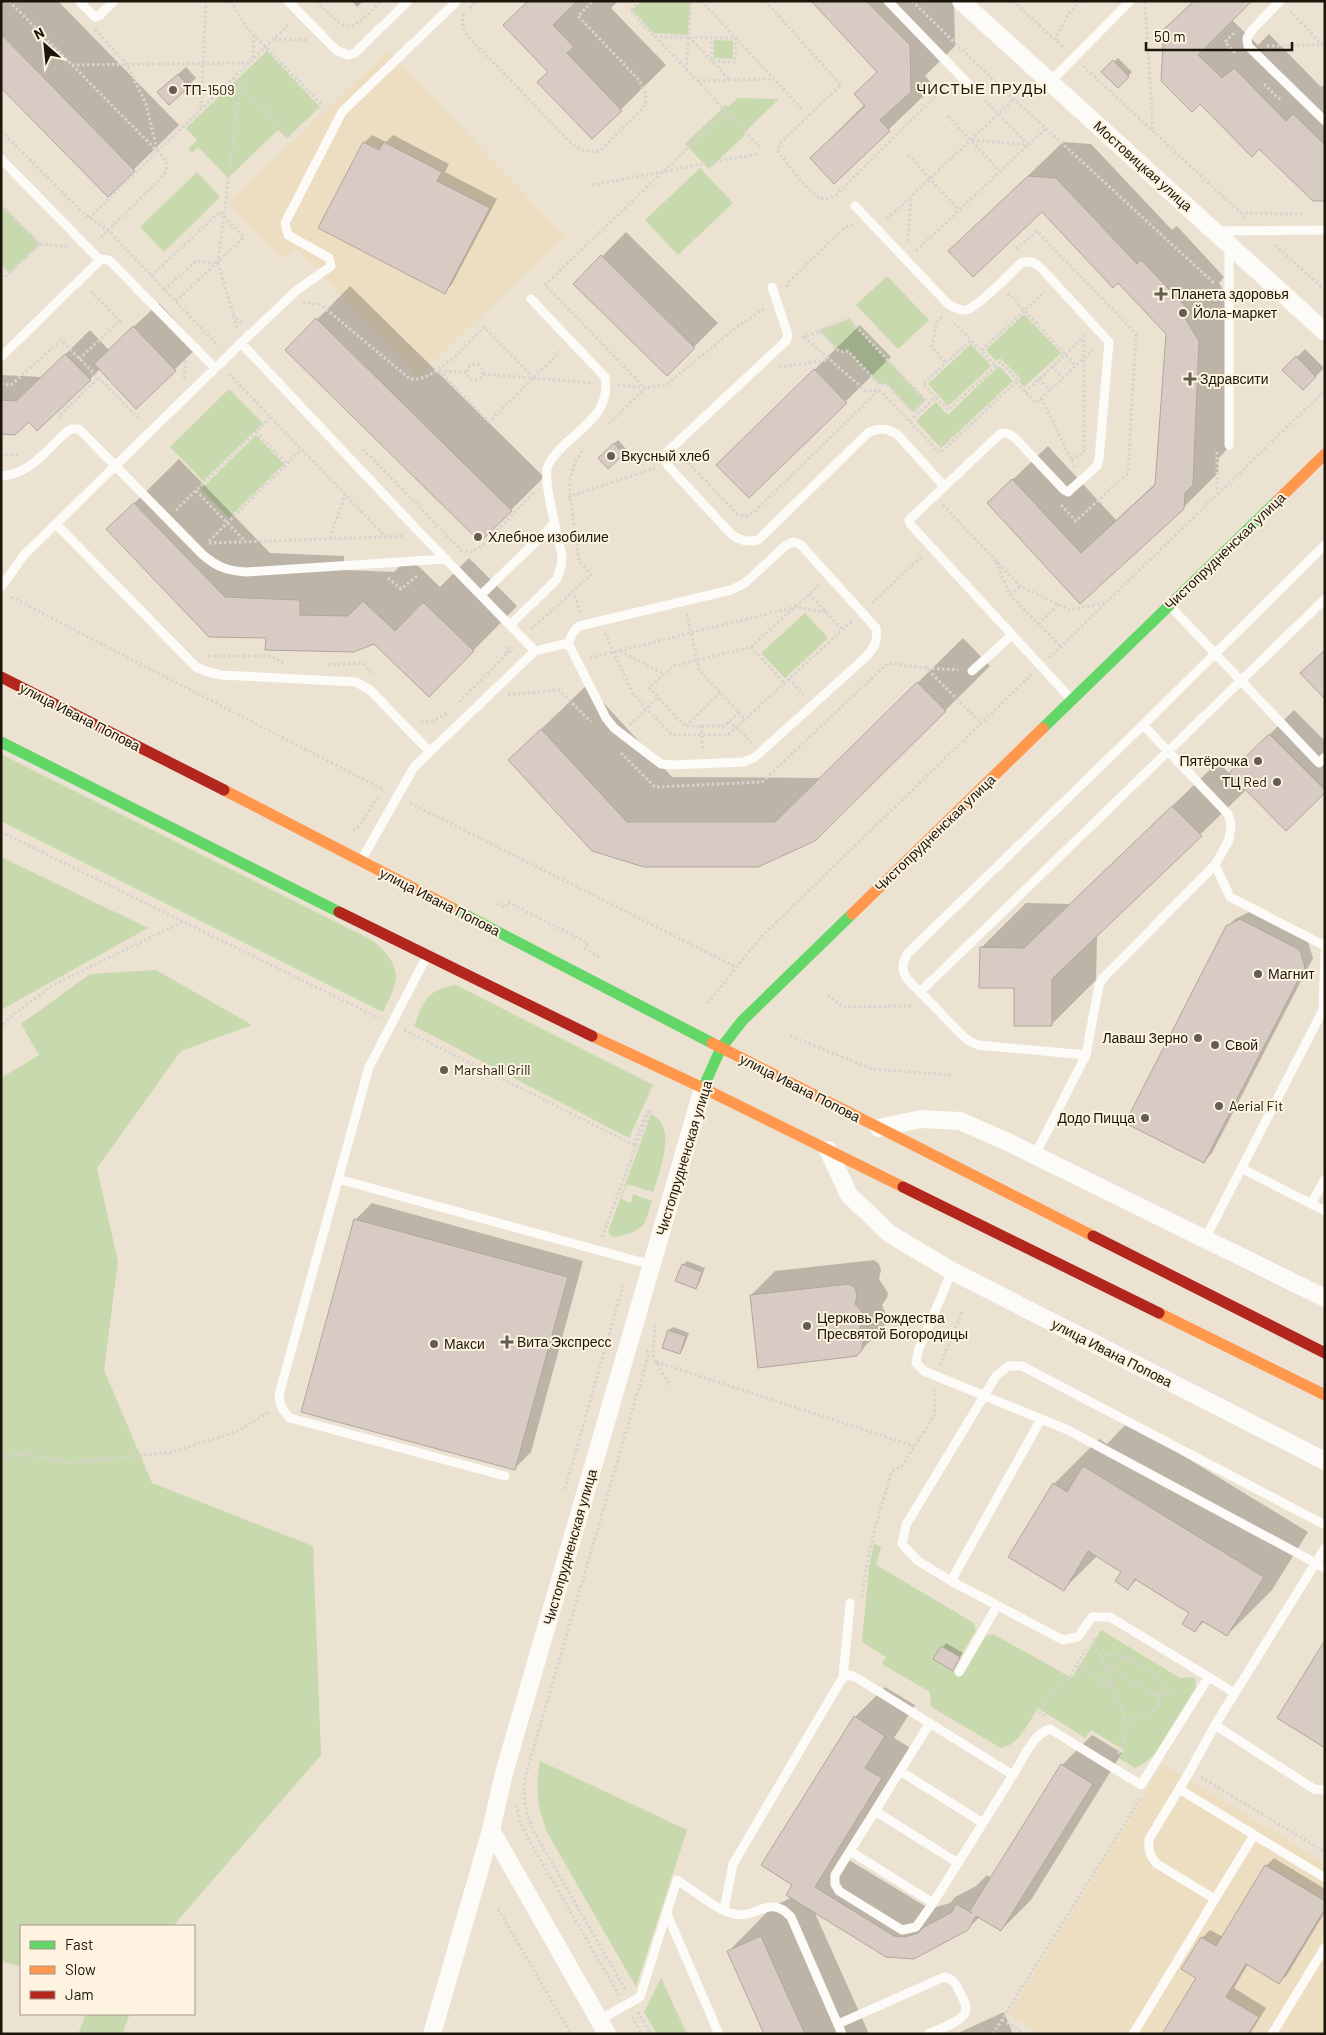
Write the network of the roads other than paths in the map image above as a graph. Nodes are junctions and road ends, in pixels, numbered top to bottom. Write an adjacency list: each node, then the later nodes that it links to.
1 (79, 1): 2 (lane)
2 (114, 1)
3 (288, 1): 4 (lane)
4 (408, 1)
5 (457, 1): 22 (lane)
6 (888, 1): 11 (lane)
7 (961, 1): 10 (street, Мостовицкая улица)
8 (1130, 1): 10 (lane)
9 (1280, 1): 12 (lane)
10 (1050, 82): 16 (street, Мостовицкая улица)
11 (975, 91)
12 (1325, 121)
13 (1, 159): 18 (lane)
14 (855, 206): 29 (lane)
15 (1325, 230): 16 (lane)
16 (1215, 231): 17 (street, Мостовицкая улица)
17 (1229, 243): 21 (street, Мостовицкая улица); 25 (lane)
18 (100, 260): 23 (lane); 24 (lane)
19 (772, 287): 29 (lane)
20 (531, 299): 30 (lane)
21 (1325, 332)
22 (241, 343): 24 (lane); 33 (lane)
23 (1, 357)
24 (215, 368): 27 (lane)
25 (1229, 445)
26 (1325, 454): 37 (main road, Чистопрудненская улица)
27 (116, 465): 28 (lane); 31 (lane); 33 (lane)
28 (1, 476)
29 (944, 486): 39 (lane)
30 (555, 523): 35 (lane); 38 (lane)
31 (56, 524): 34 (lane); 50 (lane)
32 (1325, 545): 42 (lane)
33 (446, 559): 35 (lane)
34 (4, 591)
35 (481, 595): 38 (lane)
36 (1325, 599): 45 (lane)
37 (1169, 605): 42 (lane); 46 (main road, Чистопрудненская улица)
38 (510, 625): 41 (lane)
39 (1012, 635): 43 (lane); 46 (lane)
40 (568, 643): 40 (lane); 41 (lane)
41 (535, 650): 50 (lane)
42 (1215, 654): 45 (lane); 47 (lane)
43 (972, 671)
44 (1, 677): 52 (main road, улица Ивана Попова)
45 (1241, 681): 49 (lane); 51 (lane)
46 (1072, 700): 59 (main road, Чистопрудненская улица)
47 (1143, 725): 49 (lane); 57 (lane)
48 (1, 742): 56 (main road)
49 (1168, 751): 53 (lane); 57 (lane)
50 (430, 752): 52 (lane)
51 (1323, 762)
52 (360, 861): 59 (main road, улица Ивана Попова)
53 (1215, 866): 54 (lane); 60 (lane)
54 (1325, 946)
55 (1325, 952): 58 (lane)
56 (427, 955): 61 (main road); 66 (lane)
57 (920, 992): 60 (lane)
58 (1324, 1010): 65 (lane)
59 (721, 1048): 61 (main road, Чистопрудненская улица); 62 (main road, улица Ивана Попова)
60 (1086, 1055): 64 (lane)
61 (702, 1088): 63 (main road); 71 (street, Чистопрудненская улица)
62 (879, 1128): 64 (street); 74 (main road, улица Ивана Попова)
63 (828, 1150): 72 (street, улица Ивана Попова); 75 (main road)
64 (1035, 1155): 70 (street)
65 (1241, 1168): 68 (lane); 70 (lane)
66 (338, 1179): 71 (lane); 79 (lane)
67 (1325, 1179): 68 (lane)
68 (1311, 1204): 69 (lane)
69 (1325, 1211)
70 (1205, 1239): 73 (street)
71 (652, 1265): 99 (street, Чистопрудненская улица)
72 (952, 1271): 76 (lane); 78 (street, улица Ивана Попова)
73 (1325, 1298)
74 (1325, 1352)
75 (1325, 1395)
76 (985, 1396): 77 (lane); 80 (lane); 84 (lane)
77 (1041, 1419): 82 (lane); 84 (lane)
78 (1325, 1461)
79 (505, 1476)
80 (1325, 1525)
81 (1325, 1548): 82 (lane)
82 (1316, 1562): 83 (lane); 90 (lane)
83 (1325, 1568)
84 (951, 1581): 86 (lane)
85 (850, 1603): 88 (lane)
86 (997, 1606): 87 (lane); 89 (lane)
87 (960, 1672)
88 (843, 1678): 91 (lane); 106 (lane)
89 (1208, 1678): 90 (lane); 94 (lane)
90 (1235, 1693): 92 (lane)
91 (930, 1723): 93 (lane); 94 (lane)
92 (1214, 1725): 95 (lane); 96 (lane)
93 (900, 1771): 97 (lane); 98 (lane)
94 (1013, 1775): 98 (lane)
95 (1179, 1789): 100 (lane); 104 (lane)
96 (1325, 1790)
97 (875, 1811): 101 (lane); 102 (lane)
98 (983, 1823): 102 (lane)
99 (491, 1830): 110 (street); 111 (street, Чистопрудненская улица)
100 (1254, 1835): 103 (lane); 104 (lane)
101 (850, 1851): 105 (lane); 105 (lane)
102 (958, 1863): 105 (lane)
103 (1325, 1878)
104 (1215, 1900): 115 (lane)
105 (933, 1903)
106 (724, 1910): 107 (lane); 109 (lane)
107 (667, 1914): 110 (lane); 112 (lane)
108 (1325, 1947): 116 (lane)
109 (838, 2024): 113 (lane); 114 (lane)
110 (603, 2027)
111 (432, 2034)
112 (719, 2034)
113 (842, 2034)
114 (928, 2034)
115 (1133, 2034)
116 (1272, 2034)

